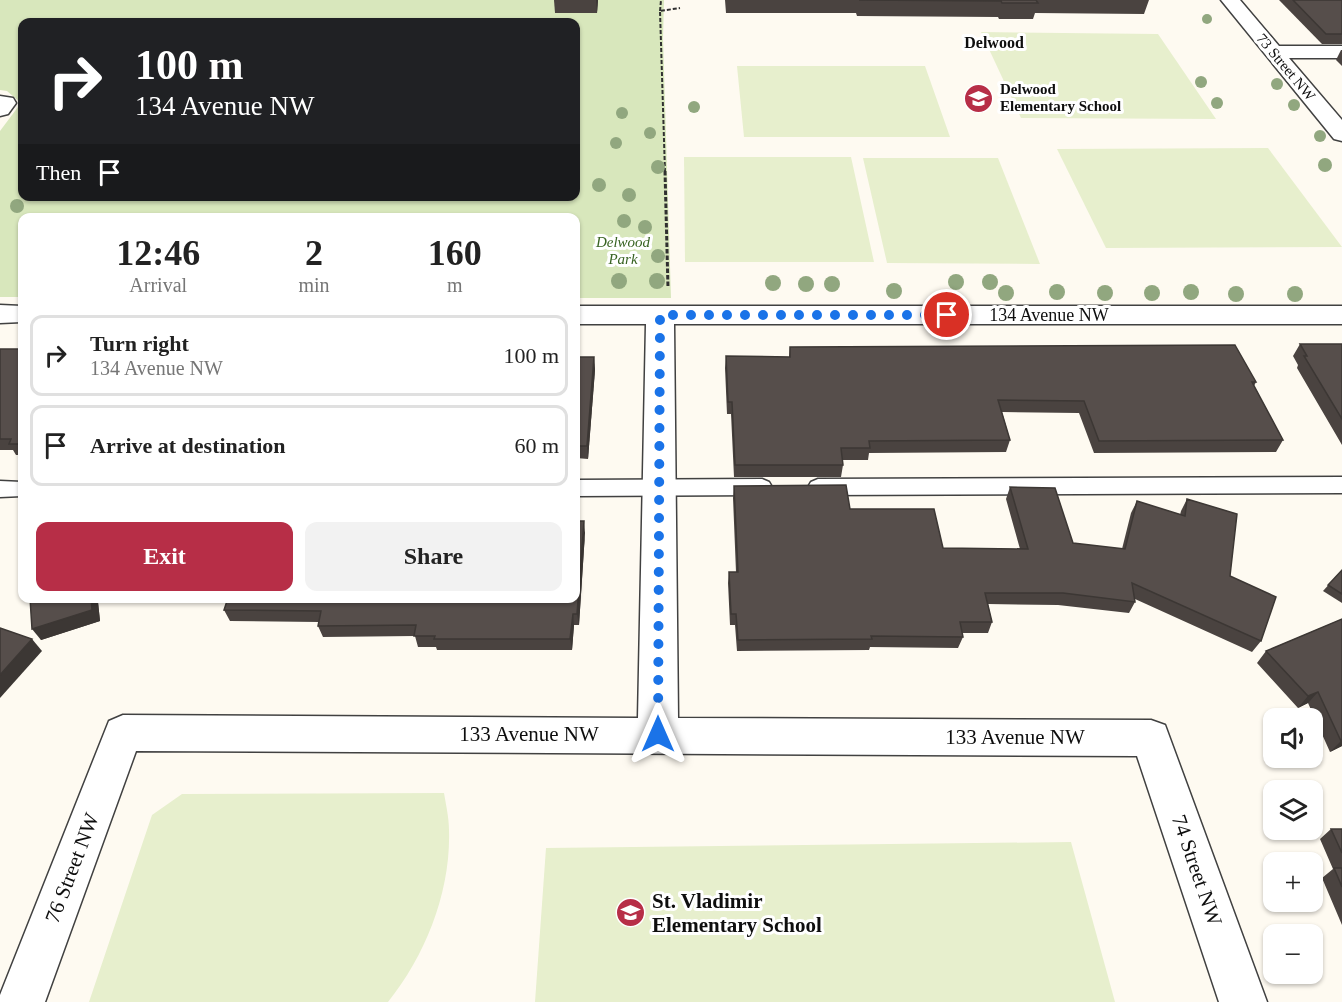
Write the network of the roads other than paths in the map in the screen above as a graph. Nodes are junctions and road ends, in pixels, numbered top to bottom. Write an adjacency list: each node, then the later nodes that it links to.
1 (1230, 0): 2 (street, 73 Street NW)
2 (1275, 52): 3 (street); 4 (street, 73 Street NW)
3 (1342, 52)
4 (1342, 134)
5 (0, 314): 6 (street)
6 (18, 314)
7 (580, 315): 8 (street, 134 Avenue NW)
8 (664, 315): 9 (street, 134 Avenue NW); 13 (street)
9 (1342, 315)
10 (778, 487): 13 (lane)
11 (802, 487): 14 (lane)
12 (580, 488): 13 (lane)
13 (659, 488): 18 (street)
14 (1341, 488)
15 (0, 489): 16 (lane)
16 (18, 489)
17 (123, 734): 18 (street, 133 Avenue NW); 20 (street, 76 Street NW)
18 (658, 734): 19 (street, 133 Avenue NW)
19 (1151, 738): 21 (street, 74 Street NW)
20 (21, 1002)
21 (1243, 1002)

